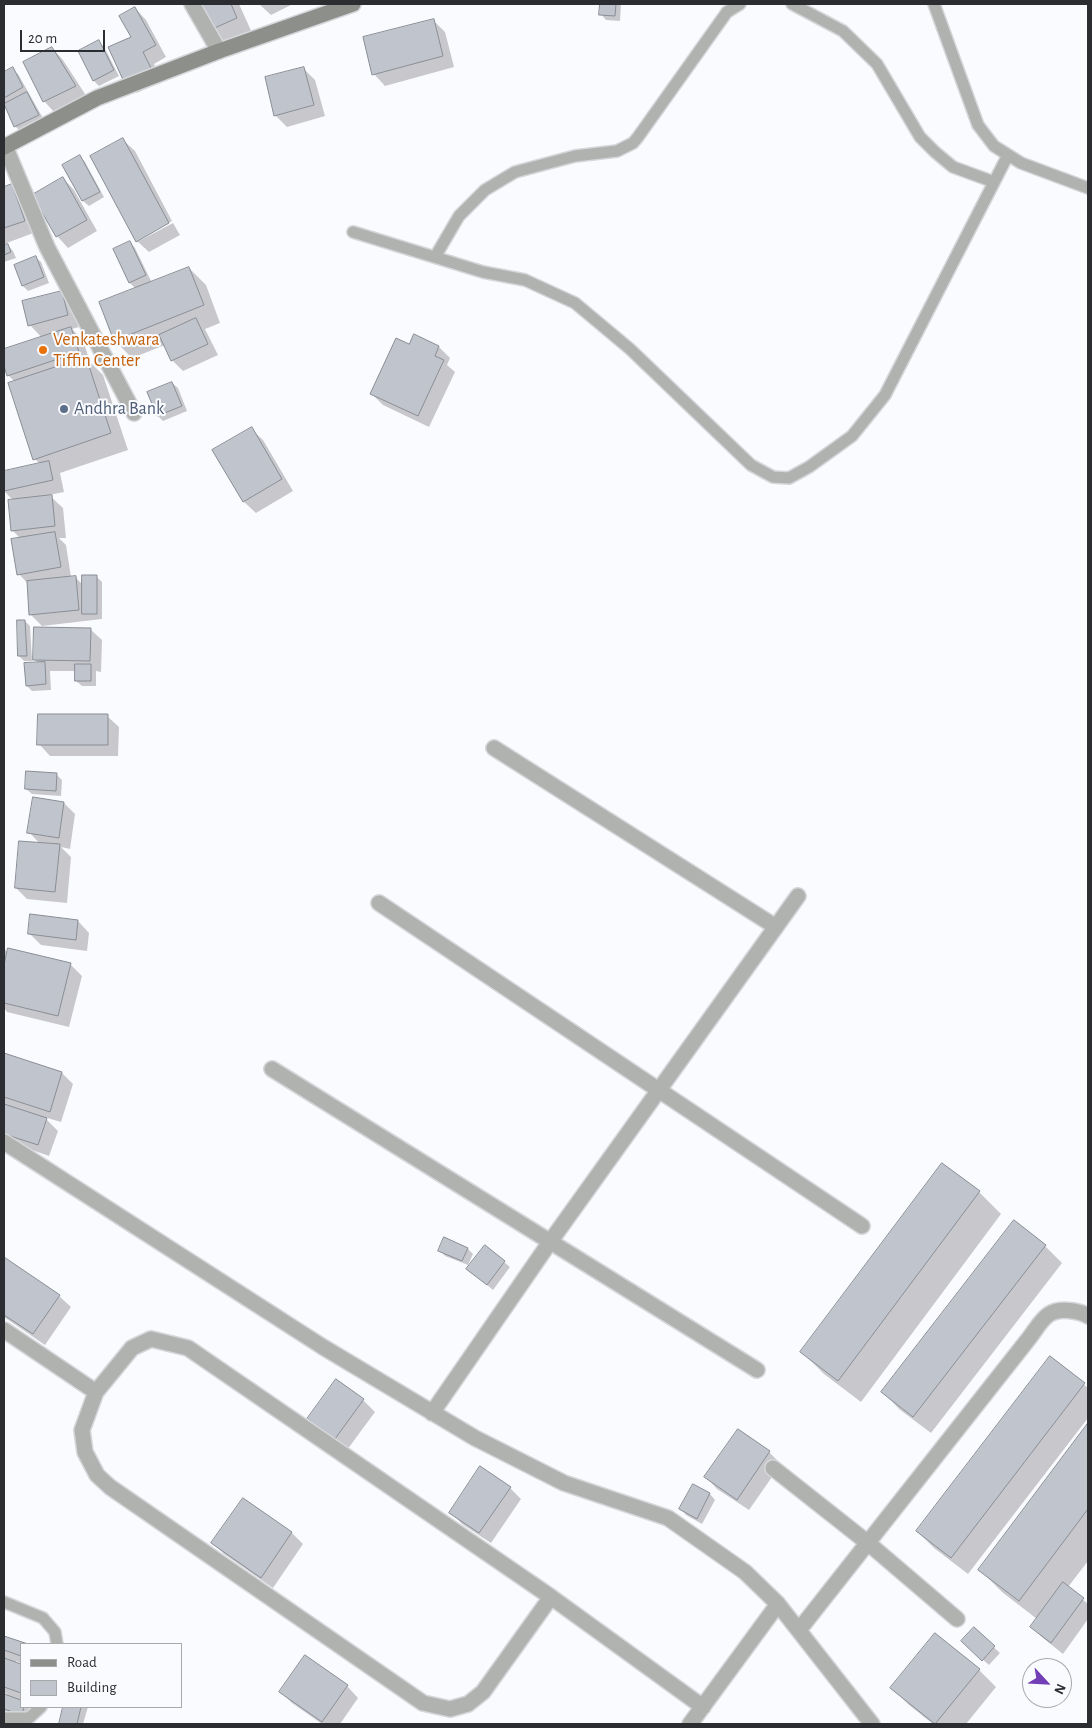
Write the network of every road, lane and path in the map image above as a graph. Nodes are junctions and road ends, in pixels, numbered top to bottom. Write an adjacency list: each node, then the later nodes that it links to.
1 (192, 4): 6 (street)
2 (353, 4): 6 (street)
3 (740, 4): 12 (lane)
4 (792, 4): 9 (lane)
5 (934, 4): 8 (lane)
6 (219, 51): 7 (street)
7 (4, 147): 13 (street)
8 (1008, 155): 9 (lane); 10 (lane)
9 (994, 182): 12 (lane)
10 (1088, 188)
11 (353, 232): 12 (lane)
12 (435, 257)
13 (134, 413)
14 (494, 748): 17 (street)
15 (798, 896): 17 (street)
16 (379, 903): 19 (street)
17 (776, 926): 19 (street)
18 (272, 1069): 22 (street)
19 (659, 1090): 21 (street); 22 (street)
20 (4, 1142): 27 (street)
21 (862, 1226)
22 (550, 1242): 25 (street); 27 (street)
23 (1088, 1316): 29 (street)
24 (4, 1330): 26 (street)
25 (757, 1370)
26 (96, 1392): 30 (street); 30 (street)
27 (432, 1413): 32 (street)
28 (773, 1468): 29 (street)
29 (868, 1543): 33 (street); 34 (street)
30 (552, 1598): 36 (street)
31 (4, 1602): 35 (lane)
32 (778, 1604): 34 (street); 36 (street)
33 (957, 1618)
34 (799, 1630): 40 (street)
35 (57, 1643)
36 (703, 1707): 39 (street)
37 (40, 1708): 38 (lane)
38 (4, 1718)
39 (690, 1724)
40 (872, 1724)

